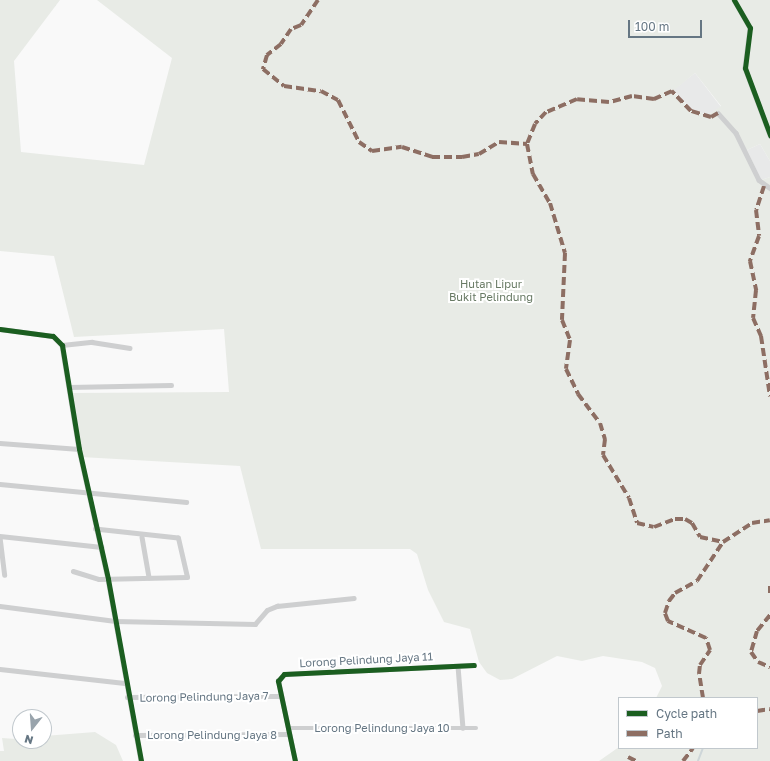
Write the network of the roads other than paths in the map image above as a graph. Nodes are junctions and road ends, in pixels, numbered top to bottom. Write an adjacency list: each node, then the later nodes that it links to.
1 (734, 0): 3 (street)
2 (718, 113): 4 (street)
3 (770, 135)
4 (770, 188)
5 (0, 329): 6 (street)
6 (62, 345): 7 (street); 9 (street)
7 (130, 348)
8 (171, 385): 9 (street)
9 (69, 387): 11 (street)
10 (0, 443): 11 (street)
11 (79, 449): 13 (street)
12 (0, 484): 13 (street)
13 (88, 495): 14 (street); 15 (street)
14 (186, 502)
15 (96, 529): 16 (street); 18 (street)
16 (142, 536): 21 (street); 21 (street)
17 (0, 537): 18 (street); 20 (street)
18 (101, 547): 22 (street)
19 (73, 571): 22 (street)
20 (5, 576)
21 (149, 577): 22 (street)
22 (108, 579): 25 (street)
23 (354, 598): 25 (street)
24 (0, 606): 25 (street)
25 (115, 621): 29 (street)
26 (474, 665): 27 (street, Lorong Pelindung Jaya 11)
27 (458, 666): 30 (street, Lorong Pelindung Jaya 11); 33 (street)
28 (0, 669): 29 (street)
29 (124, 683): 31 (street)
30 (281, 696): 31 (street, Lorong Pelindung Jaya 7); 32 (street)
31 (127, 697): 36 (street)
32 (288, 728): 33 (street, Lorong Pelindung Jaya 10); 35 (street)
33 (463, 728): 34 (street, Lorong Pelindung Jaya 10)
34 (476, 728)
35 (289, 734): 36 (street, Lorong Pelindung Jaya 8); 38 (street)
36 (135, 735): 37 (street)
37 (141, 761)
38 (294, 761)

